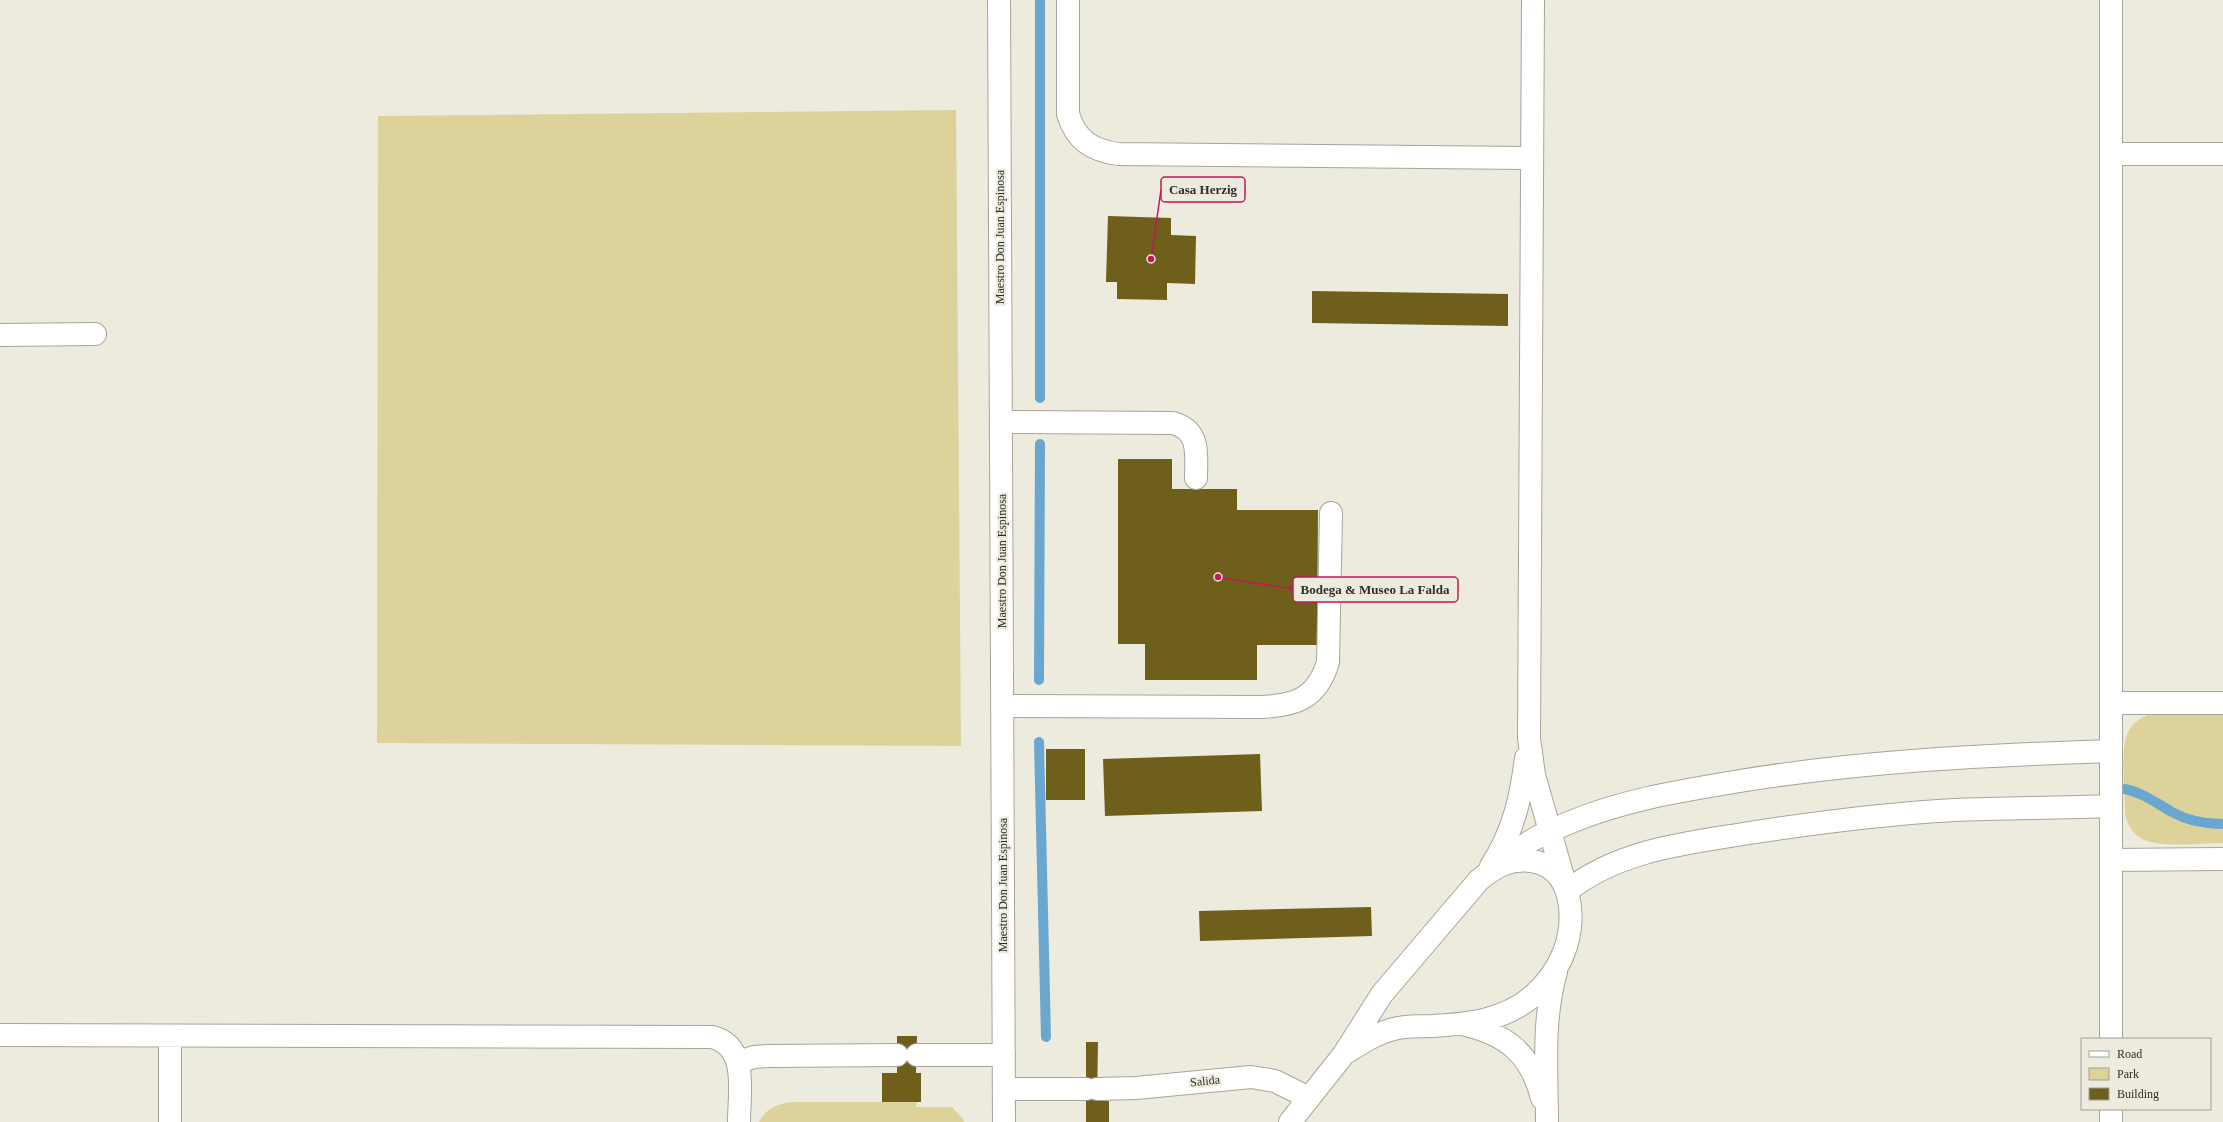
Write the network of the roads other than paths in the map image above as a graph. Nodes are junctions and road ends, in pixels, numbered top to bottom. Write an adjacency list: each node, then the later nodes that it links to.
1 (999, 0): 10 (street, Maestro Don Juan Espinosa)
2 (1068, 0): 7 (street)
3 (1534, 0): 7 (street)
4 (2111, 0): 5 (street)
5 (2111, 154): 6 (street); 13 (street)
6 (2223, 154)
7 (1532, 158): 16 (street)
8 (95, 334): 9 (street)
9 (0, 335)
10 (1001, 422): 11 (street); 15 (street, Maestro Don Juan Espinosa)
11 (1196, 478)
12 (1331, 514): 15 (street)
13 (2111, 703): 14 (street); 17 (street)
14 (2223, 703)
15 (1002, 706): 30 (street, Maestro Don Juan Espinosa)
16 (1529, 721): 19 (street); 23 (street)
17 (2111, 751): 18 (street); 19 (street)
18 (2111, 806): 21 (street); 24 (street)
19 (1550, 831): 22 (street); 24 (street)
20 (2223, 859): 21 (street)
21 (2111, 860): 29 (street)
22 (1502, 865): 23 (street); 24 (street)
23 (1479, 880): 31 (street)
24 (1567, 891): 25 (street)
25 (1559, 962): 26 (street); 36 (street)
26 (1462, 1024): 31 (street); 36 (street)
27 (0, 1036): 28 (street)
28 (170, 1036): 32 (street); 37 (street)
29 (2111, 1038)
30 (1004, 1054): 32 (street); 33 (street, Maestro Don Juan Espinosa)
31 (1344, 1054): 34 (street)
32 (738, 1062): 38 (street)
33 (1004, 1089): 34 (street, Salida); 39 (street, Maestro Don Juan Espinosa)
34 (1309, 1098): 40 (street)
35 (2111, 1110): 41 (street)
36 (1547, 1121)
37 (170, 1122)
38 (739, 1122)
39 (1004, 1122)
40 (1290, 1122)
41 (2111, 1122)

